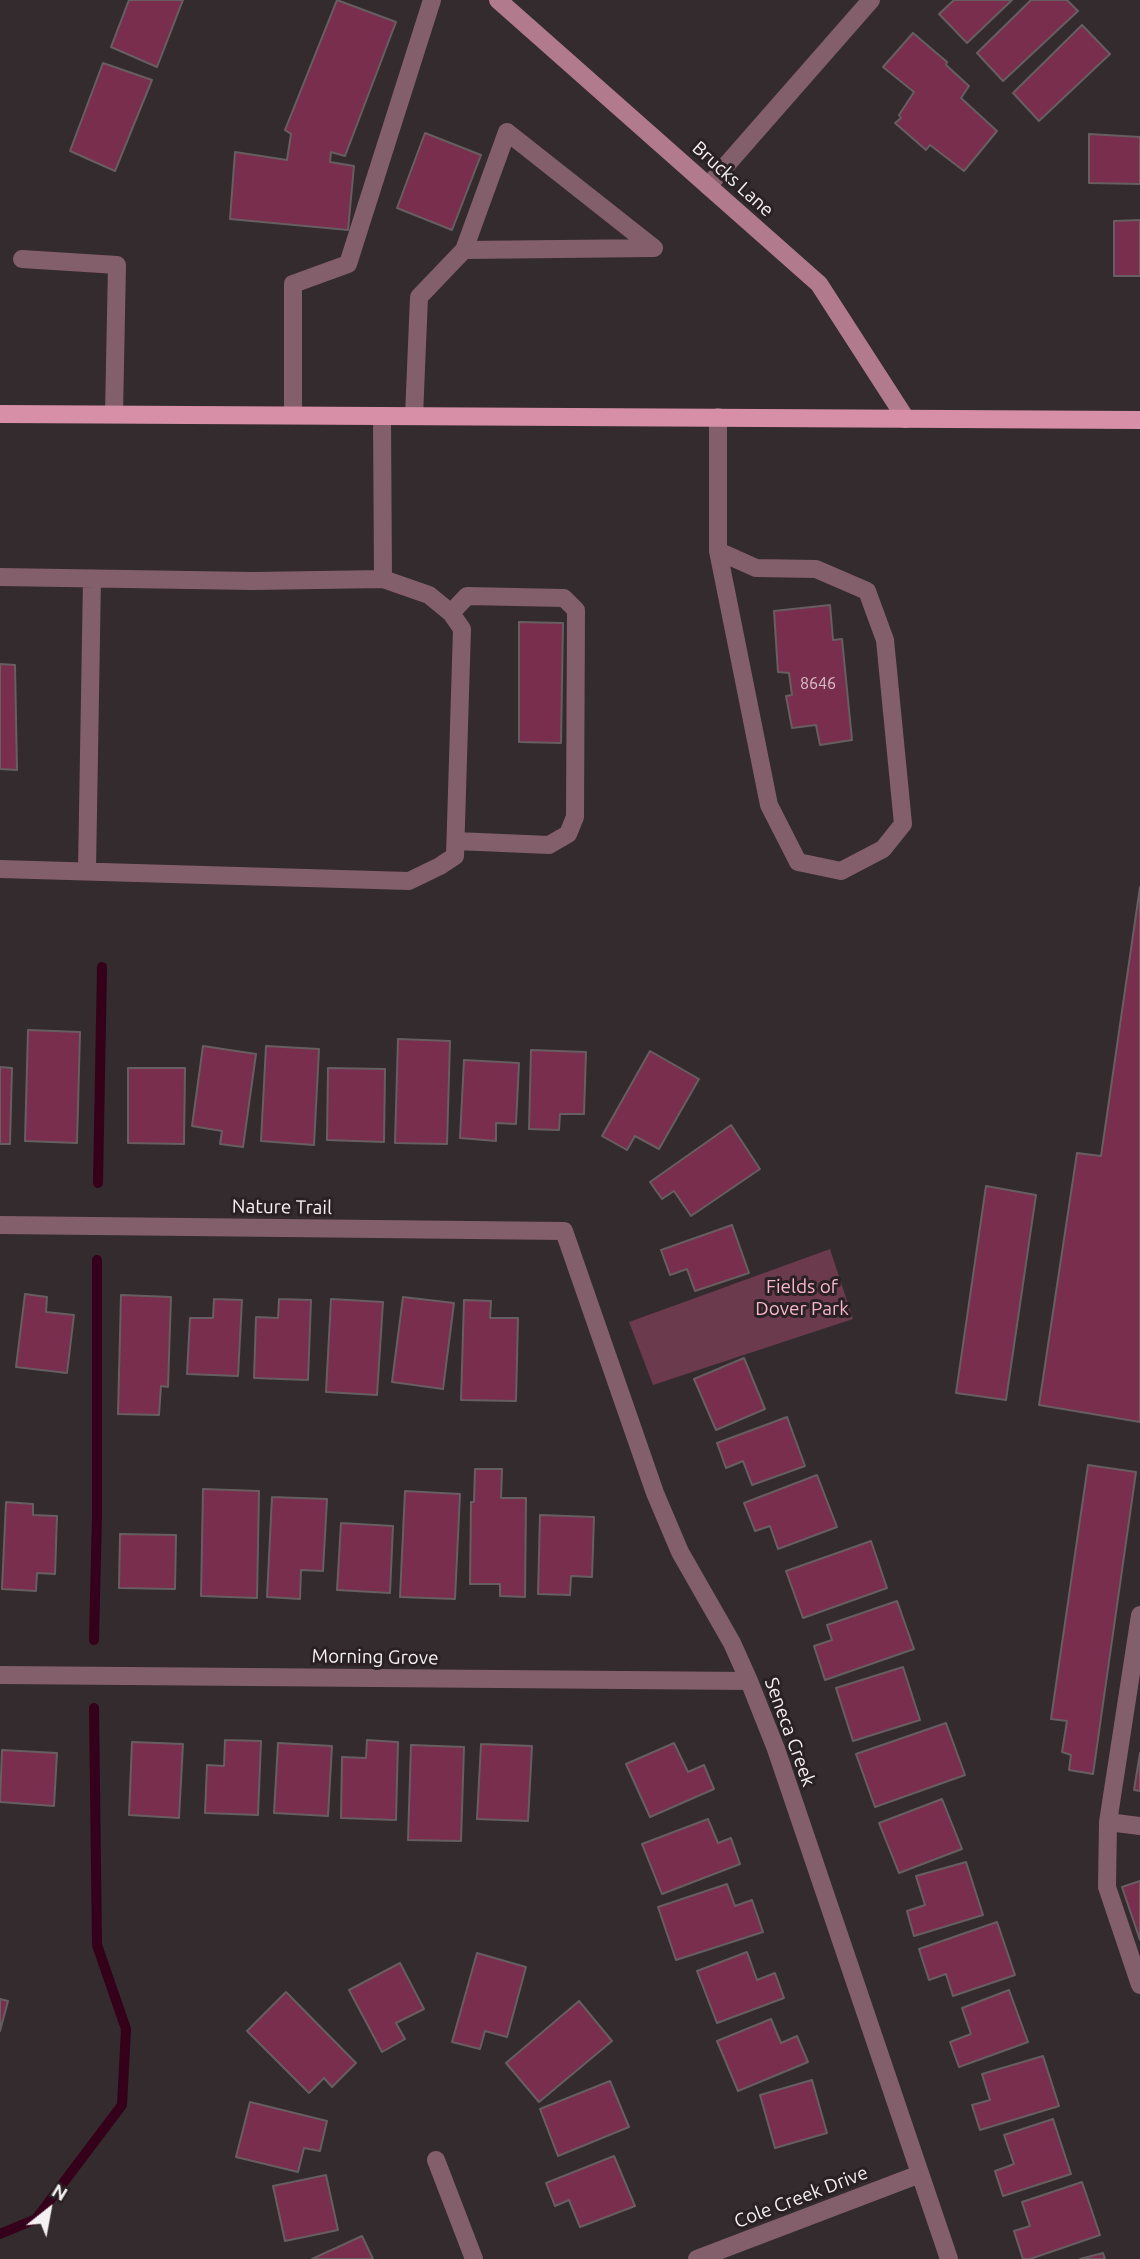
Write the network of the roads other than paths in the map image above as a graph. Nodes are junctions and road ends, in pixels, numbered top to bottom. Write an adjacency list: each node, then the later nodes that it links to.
1 (432, 0): 9 (street)
2 (498, 0): 4 (street, Brucks Lane)
3 (871, 0): 4 (street)
4 (708, 186): 13 (street, Brucks Lane)
5 (464, 250): 5 (street); 11 (street)
6 (22, 259): 8 (street)
7 (0, 414): 8 (main road)
8 (114, 414): 9 (main road)
9 (293, 415): 10 (main road)
10 (382, 416): 11 (main road); 18 (street)
11 (414, 416): 12 (main road)
12 (718, 416): 13 (main road); 15 (street)
13 (906, 419): 14 (main road)
14 (1140, 420)
15 (718, 551): 15 (street)
16 (0, 577): 17 (street)
17 (92, 579): 18 (street); 22 (street)
18 (383, 579): 19 (street)
19 (451, 613): 20 (street); 20 (street)
20 (456, 841): 22 (street)
21 (0, 869): 22 (street)
22 (87, 870)
23 (0, 1225): 24 (street, Nature Trail)
24 (564, 1231): 27 (street, Seneca Creek)
25 (1140, 1615): 28 (street)
26 (0, 1675): 27 (street, Morning Grove)
27 (749, 1681): 32 (street, Seneca Creek)
28 (1108, 1822): 29 (street); 30 (street)
29 (1140, 1826)
30 (1140, 1986)
31 (436, 2160): 33 (street)
32 (920, 2174): 34 (street, Cole Creek Drive); 35 (street, Seneca Creek)
33 (474, 2259)
34 (697, 2259)
35 (949, 2259)

